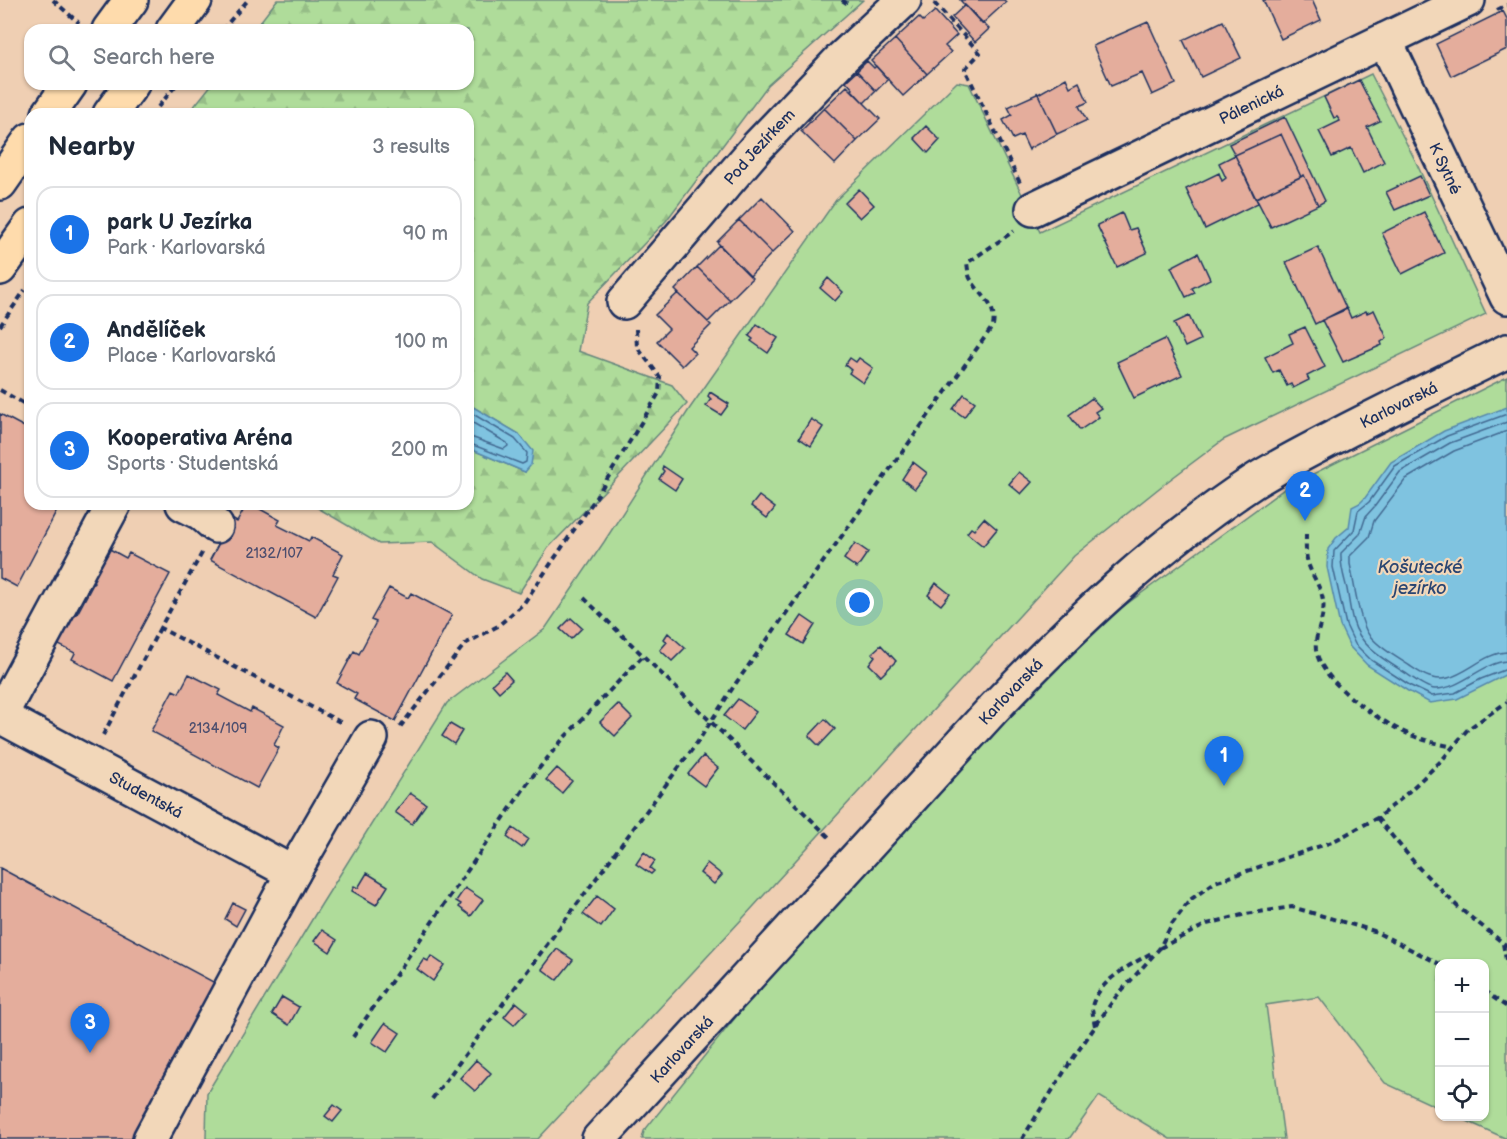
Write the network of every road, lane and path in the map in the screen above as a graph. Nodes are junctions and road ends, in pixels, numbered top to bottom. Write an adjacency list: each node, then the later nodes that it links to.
1 (53, 0): 9 (path)
2 (131, 0): 10 (main road)
3 (195, 0): 11 (main road)
4 (248, 0): 12 (path)
5 (904, 0): 27 (street, Pod Jezírkem)
6 (932, 0): 22 (path)
7 (1482, 5): 8 (path); 13 (street, Pálenická)
8 (1507, 5)
9 (90, 24)
10 (101, 24)
11 (177, 24)
12 (227, 24)
13 (1385, 40): 22 (street, Pálenická); 26 (street, K Sytné)
14 (66, 90): 17 (main road)
15 (128, 90): 18 (main road)
16 (172, 90): 19 (path)
17 (53, 108)
18 (114, 108)
19 (156, 108)
20 (24, 149): 21 (main road)
21 (0, 183)
22 (1033, 209): 41 (path)
23 (24, 234): 24 (main road)
24 (0, 268)
25 (24, 292): 28 (path)
26 (1507, 297)
27 (624, 302): 42 (path)
28 (0, 326)
29 (1507, 351): 46 (street, Karlovarská)
30 (0, 390): 31 (path)
31 (24, 404)
32 (111, 510): 40 (street, Studentská)
33 (195, 510): 34 (street)
34 (216, 526): 37 (path)
35 (1306, 534): 43 (path)
36 (584, 598): 38 (path)
37 (160, 628): 42 (path); 44 (path)
38 (643, 656): 41 (path); 55 (path)
39 (1507, 702): 43 (path)
40 (0, 716): 44 (street, Studentská)
41 (710, 723): 46 (path); 56 (path)
42 (371, 738): 47 (street)
43 (1453, 747): 45 (path)
44 (88, 763): 47 (street, Studentská)
45 (1377, 818): 48 (path); 49 (path)
46 (855, 860): 58 (street, Karlovarská)
47 (293, 873): 57 (street)
48 (1505, 945): 51 (path)
49 (1159, 949): 50 (path); 54 (path); 54 (path)
50 (1435, 961)
51 (1507, 965)
52 (1489, 994): 53 (path)
53 (1507, 1007)
54 (1095, 1026): 59 (path)
55 (353, 1037)
56 (432, 1099)
57 (150, 1139)
58 (599, 1139)
59 (1022, 1139)

